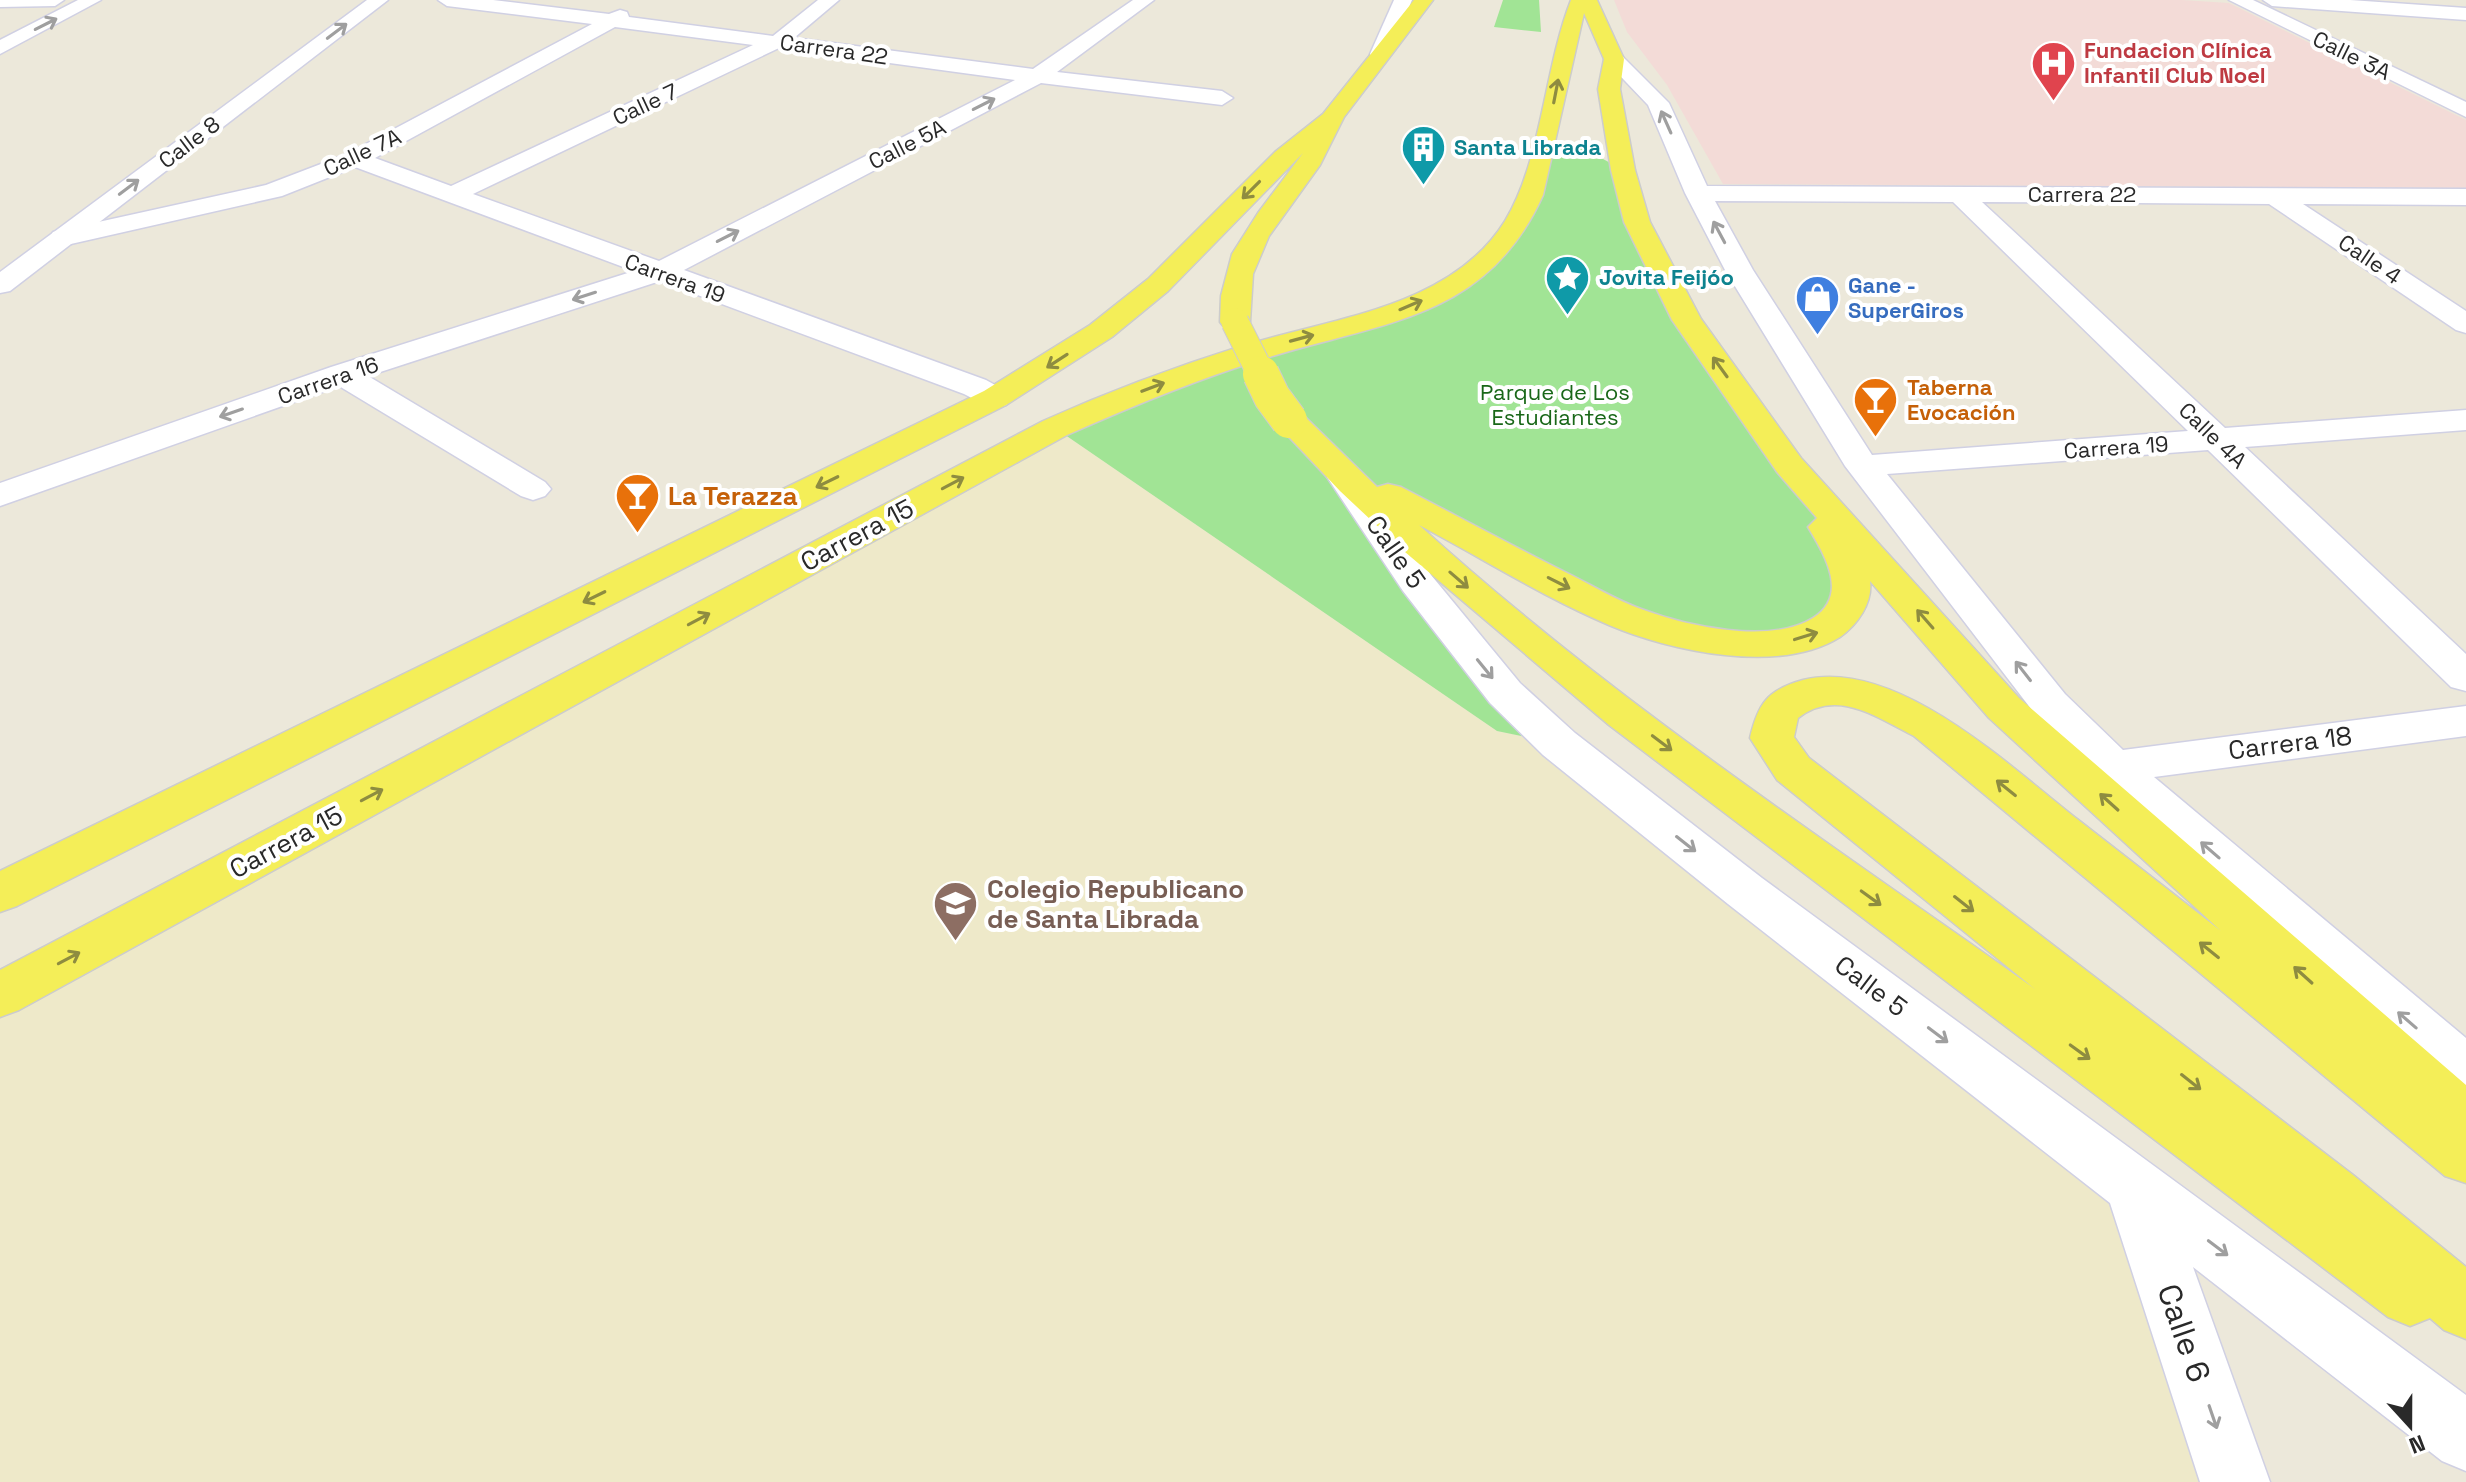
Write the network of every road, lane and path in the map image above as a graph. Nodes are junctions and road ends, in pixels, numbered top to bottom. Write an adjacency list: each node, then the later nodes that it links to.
1 (55, 0): 14 (street)
2 (92, 0): 18 (street, one-way to 2)
3 (379, 0): 31 (street, Calle 8, one-way to 3)
4 (447, 0): 16 (street, Carrera 22)
5 (634, 0): 16 (street, Calle 7A)
6 (830, 0): 17 (street, Calle 7)
7 (1145, 0): 21 (street, Calle 5A)
8 (1403, 0): 19 (street)
9 (1424, 0): 19 (main road, Calle 5)
10 (1580, 0): 49 (main road, Carrera 15, one-way to 10)
11 (1588, 0): 20 (main road)
12 (2238, 0): 23 (street, Calle 3A)
13 (2272, 0): 15 (street)
14 (0, 1)
15 (2466, 14)
16 (617, 20): 17 (street, Carrera 22); 25 (street, Calle 7A)
17 (778, 41): 21 (street, Carrera 22); 27 (street, Calle 7)
18 (0, 48)
19 (1380, 54): 24 (main road, Calle 5)
20 (1614, 59): 26 (street, one-way to 20); 40 (main road, one-way to 20)
21 (1035, 78): 22 (street, Carrera 22); 33 (street, Calle 5A, one-way to 21)
22 (1222, 98)
23 (2466, 110)
24 (1330, 119): 37 (main road, one-way to 37); 42 (main road, Calle 5, bridge)
25 (355, 159): 27 (street, Carrera 19); 31 (street, Calle 7A)
26 (1698, 193): 28 (street, Carrera 22); 41 (street, one-way to 26)
27 (453, 194): 33 (street, Carrera 19)
28 (1959, 194): 29 (street, Carrera 22); 39 (street, Calle 4A)
29 (2273, 195): 30 (street, Carrera 22); 35 (street, Calle 4)
30 (2466, 197)
31 (62, 238): 32 (street, Calle 7A); 34 (street, Calle 8)
32 (0, 250)
33 (659, 272): 36 (street, Carrera 16, one-way to 36); 37 (street, Carrera 19)
34 (0, 285)
35 (2466, 324)
36 (342, 374): 43 (street); 44 (street, Carrera 16, one-way to 44)
37 (995, 398): 48 (main road, one-way to 48)
38 (2466, 420): 39 (street, Carrera 19)
39 (2218, 439): 41 (street, Carrera 19); 45 (street, Calle 4A)
40 (1777, 448): 42 (main road, one-way to 40); 51 (main road, one-way to 40)
41 (1862, 466): 47 (street, one-way to 41)
42 (1340, 470): 53 (street, Calle 5, one-way to 53); 55 (main road, Calle 5, one-way to 55)
43 (533, 489)
44 (0, 495)
45 (2466, 677)
46 (2466, 721): 47 (street, Carrera 18)
47 (2113, 767): 50 (street, one-way to 47)
48 (0, 893)
49 (0, 995)
50 (2466, 1071)
51 (2466, 1120)
52 (2466, 1157): 54 (main road, one-way to 54)
53 (2134, 1184): 56 (street, Calle 5, one-way to 56); 57 (street, Calle 6, one-way to 57)
54 (2466, 1308)
55 (2466, 1337)
56 (2466, 1437)
57 (2235, 1482)

